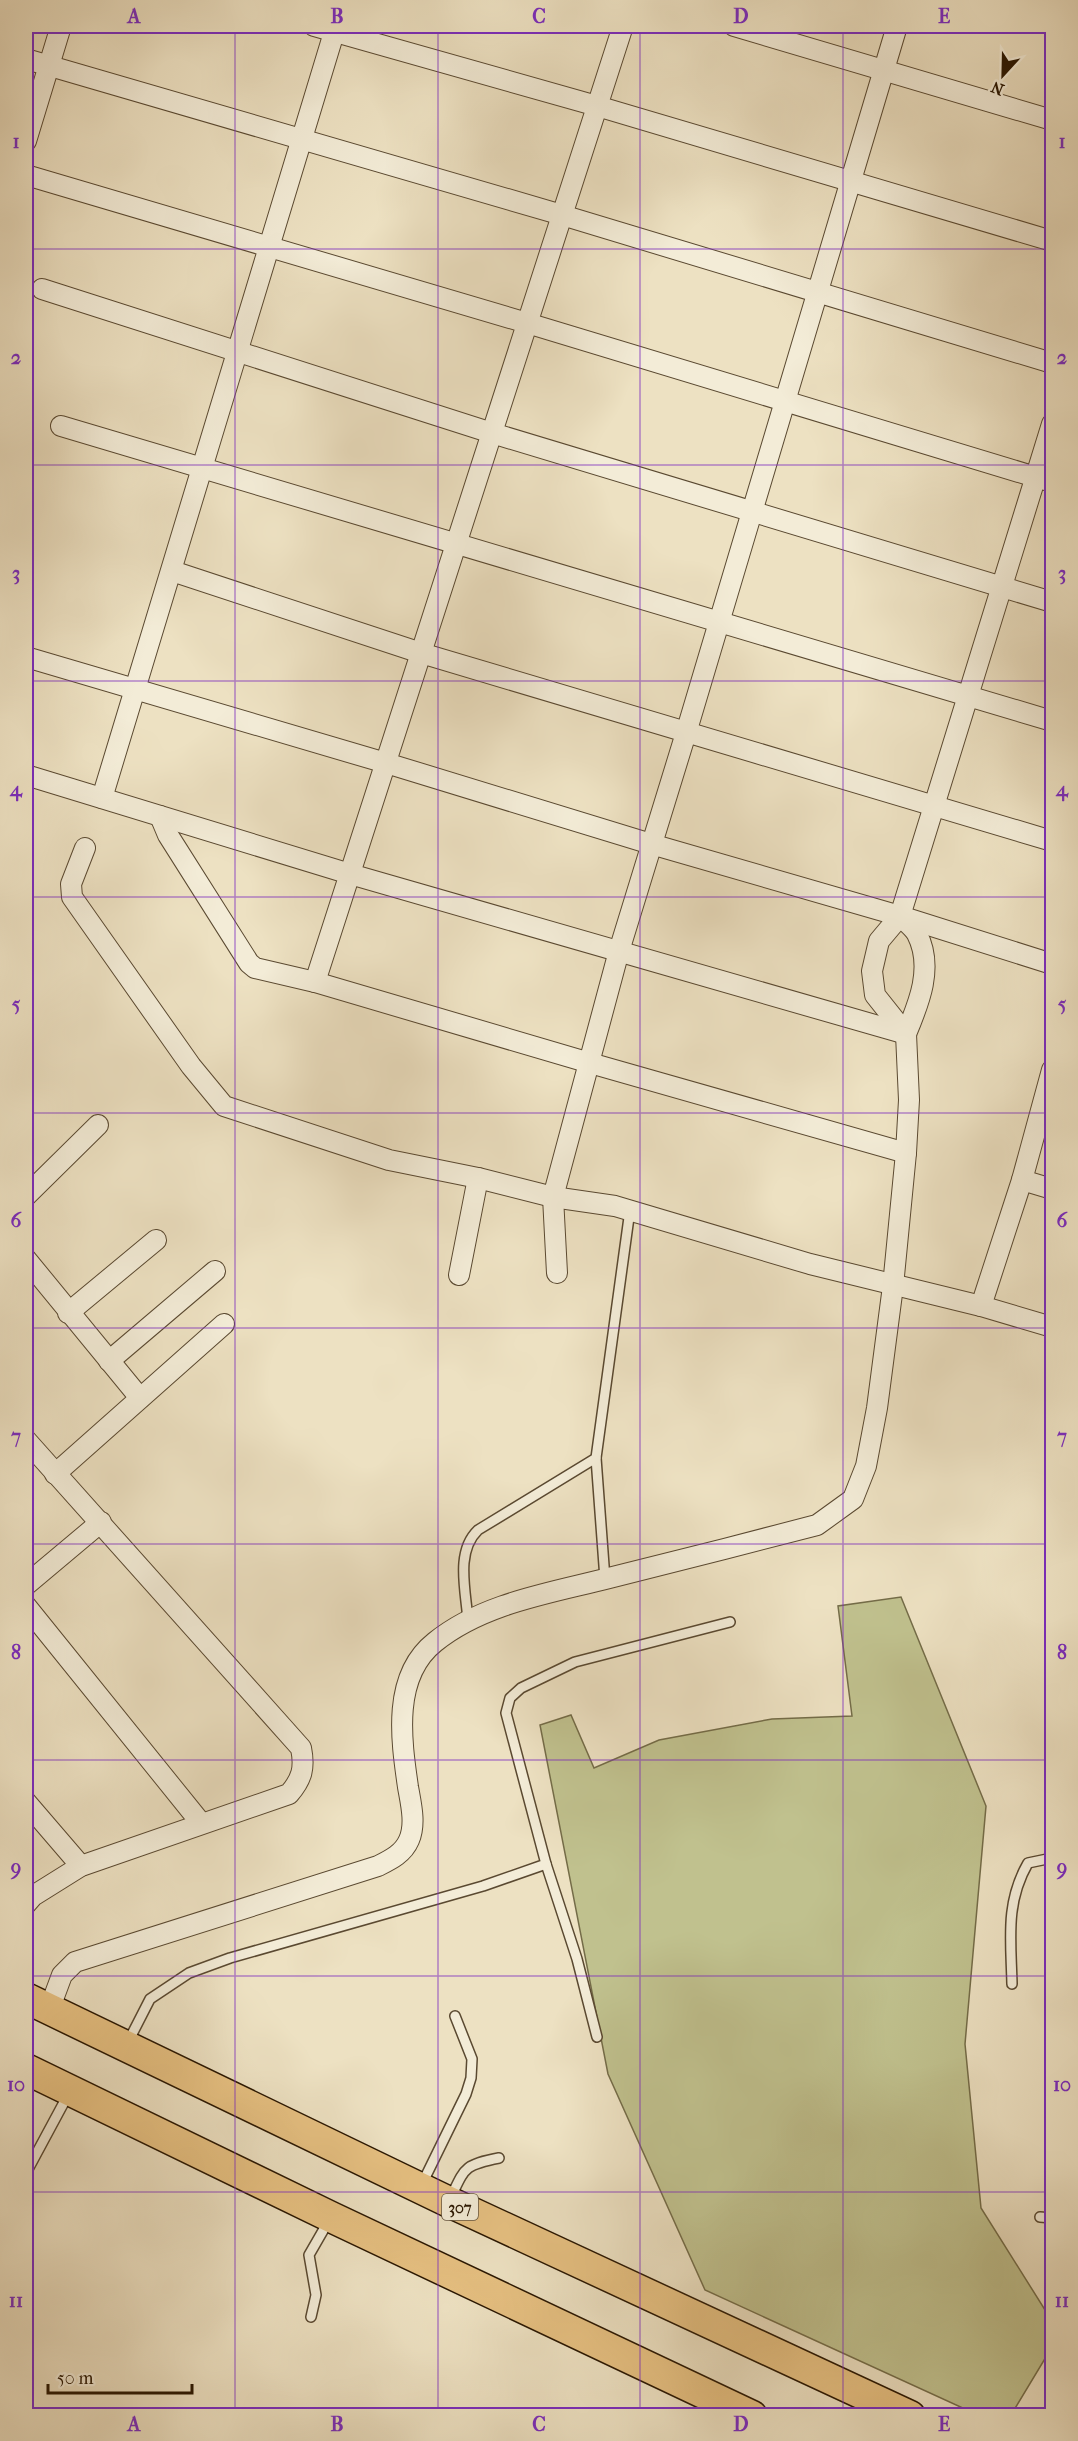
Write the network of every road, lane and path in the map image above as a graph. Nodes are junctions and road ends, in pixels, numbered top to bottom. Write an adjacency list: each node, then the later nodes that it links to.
1 (61, 26): 8 (street)
2 (314, 26): 6 (street)
3 (623, 26): 10 (street)
4 (734, 26): 9 (street)
5 (897, 26): 9 (street)
6 (335, 29): 10 (street); 12 (street)
7 (26, 59): 8 (street)
8 (49, 66): 12 (street); 13 (street)
9 (884, 71): 11 (street); 15 (street)
10 (597, 106): 15 (street); 16 (street)
11 (1053, 120)
12 (301, 140): 16 (street); 18 (street)
13 (26, 141)
14 (26, 175): 18 (street)
15 (850, 182): 17 (street); 20 (street)
16 (562, 215): 20 (street); 21 (street)
17 (1053, 241)
18 (269, 248): 21 (street); 22 (street)
19 (42, 289): 22 (street)
20 (818, 292): 23 (street); 24 (street)
21 (527, 323): 24 (street); 27 (street)
22 (237, 353): 27 (street); 28 (street)
23 (1053, 363)
24 (786, 402): 29 (street); 30 (street)
25 (1053, 424): 29 (street)
26 (61, 426): 28 (street)
27 (492, 433): 30 (street); 31 (street)
28 (202, 470): 31 (street); 32 (street)
29 (1045, 480): 33 (street)
30 (752, 512): 33 (street); 35 (street)
31 (456, 544): 35 (street); 36 (street)
32 (172, 571): 36 (street); 38 (street)
33 (1001, 587): 34 (street); 39 (street)
34 (1053, 602)
35 (719, 623): 39 (street); 41 (street)
36 (421, 653): 41 (street); 42 (street)
37 (26, 657): 38 (street)
38 (134, 689): 42 (street); 44 (street)
39 (969, 696): 40 (street); 45 (street)
40 (1053, 721)
41 (687, 733): 45 (street); 48 (street)
42 (386, 763): 48 (street); 50 (street)
43 (26, 775): 44 (street)
44 (102, 798): 46 (street)
45 (934, 806): 47 (street); 51 (street)
46 (160, 816): 50 (street); 54 (street)
47 (1053, 841)
48 (651, 844): 51 (street); 52 (street)
49 (85, 848): 60 (street)
50 (350, 874): 52 (street); 54 (street)
51 (900, 916): 53 (street); 55 (street); 55 (street)
52 (619, 951): 55 (street); 56 (street)
53 (1053, 964)
54 (315, 982): 56 (street)
55 (906, 1034): 59 (street)
56 (590, 1063): 59 (street); 64 (street)
57 (1052, 1074): 61 (street)
58 (98, 1125): 63 (street)
59 (906, 1153): 71 (street)
60 (478, 1178): 64 (street); 70 (street)
61 (1022, 1180): 62 (street); 72 (street)
62 (1053, 1189)
63 (26, 1196)
64 (553, 1197): 65 (street); 69 (street)
65 (630, 1210): 71 (street); 79 (lane)
66 (156, 1240): 73 (street)
67 (26, 1259): 73 (street)
68 (215, 1270): 76 (street)
69 (557, 1273)
70 (459, 1275)
71 (893, 1286): 72 (street); 82 (street)
72 (981, 1306): 75 (street)
73 (68, 1313): 76 (street)
74 (224, 1324): 77 (street)
75 (1053, 1327)
76 (109, 1361): 77 (street)
77 (140, 1398): 80 (street)
78 (26, 1440): 80 (street)
79 (596, 1458): 82 (lane); 85 (lane)
80 (55, 1474): 81 (street)
81 (100, 1522): 83 (street); 88 (street)
82 (606, 1580): 85 (street)
83 (26, 1585)
84 (26, 1606): 88 (street)
85 (468, 1621): 94 (street)
86 (730, 1622): 90 (lane)
87 (26, 1802): 91 (street)
88 (201, 1823): 91 (street)
89 (1053, 1858): 93 (lane)
90 (546, 1864): 96 (lane); 97 (lane)
91 (81, 1866): 92 (street)
92 (26, 1904)
93 (1011, 1984)
94 (37, 2004): 97 (main road, 307)
95 (455, 2016): 102 (lane)
96 (597, 2037)
97 (126, 2046): 102 (main road, 307)
98 (26, 2069): 99 (main road)
99 (70, 2091): 101 (lane); 104 (main road)
100 (499, 2158): 103 (lane)
101 (26, 2173)
102 (420, 2188): 103 (main road, 307)
103 (449, 2202): 109 (main road, 307)
104 (331, 2217): 107 (lane); 108 (main road)
105 (1040, 2217): 106 (lane)
106 (1053, 2218)
107 (311, 2317)
108 (753, 2415)
109 (910, 2415)

